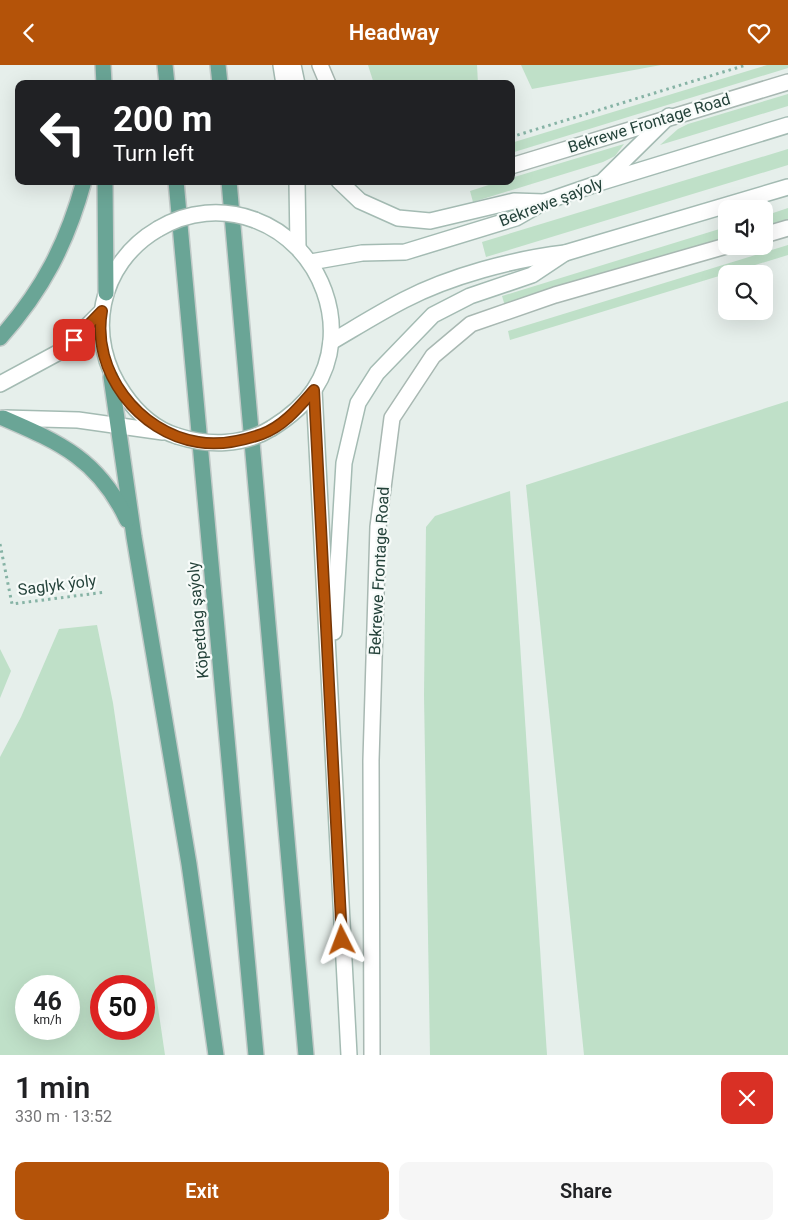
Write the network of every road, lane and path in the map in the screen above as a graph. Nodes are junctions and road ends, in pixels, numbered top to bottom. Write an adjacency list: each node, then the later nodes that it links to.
1 (104, 65): 8 (main road)
2 (166, 65): 9 (main road)
3 (218, 65): 10 (main road)
4 (280, 65): 11 (main road)
5 (293, 65): 12 (main road)
6 (320, 65): 13 (main road)
7 (746, 65): 17 (path)
8 (104, 80)
9 (167, 80)
10 (220, 80)
11 (283, 80)
12 (297, 80)
13 (326, 80)
14 (788, 82): 15 (main road, Bekrewe Frontage Road)
15 (669, 116): 18 (main road, Bekrewe Frontage Road); 19 (main road)
16 (788, 125): 19 (main road, Bekrewe şaýoly)
17 (515, 136)
18 (515, 165)
19 (602, 182): 27 (main road, Bekrewe şaýoly)
20 (83, 185): 36 (main road)
21 (105, 185): 34 (main road)
22 (176, 185): 49 (main road, Köpetdag şaýoly)
23 (229, 185): 50 (main road)
24 (297, 185): 30 (main road)
25 (343, 185): 27 (main road)
26 (788, 187): 32 (main road)
27 (544, 202): 33 (main road, Bekrewe şaýoly)
28 (788, 228): 29 (main road)
29 (773, 232)
30 (298, 247): 33 (main road); 34 (main road, bridge)
31 (718, 248): 52 (main road, Bekrewe Frontage Road)
32 (565, 253): 37 (main road); 47 (main road)
33 (310, 262): 37 (main road)
34 (106, 293): 35 (main road)
35 (102, 311): 38 (main road); 39 (main road)
36 (0, 338)
37 (330, 342): 40 (main road)
38 (111, 377): 42 (main road); 43 (main road)
39 (0, 384)
40 (314, 390): 43 (main road, bridge); 47 (main road)
41 (1, 418): 42 (main road); 44 (main road)
42 (118, 425): 43 (main road); 44 (main road)
43 (172, 434)
44 (134, 537): 48 (main road)
45 (0, 544): 46 (path, Saglyk ýoly)
46 (106, 592)
47 (329, 709): 51 (main road)
48 (216, 1055)
49 (256, 1055)
50 (306, 1055)
51 (348, 1055)
52 (372, 1055)

